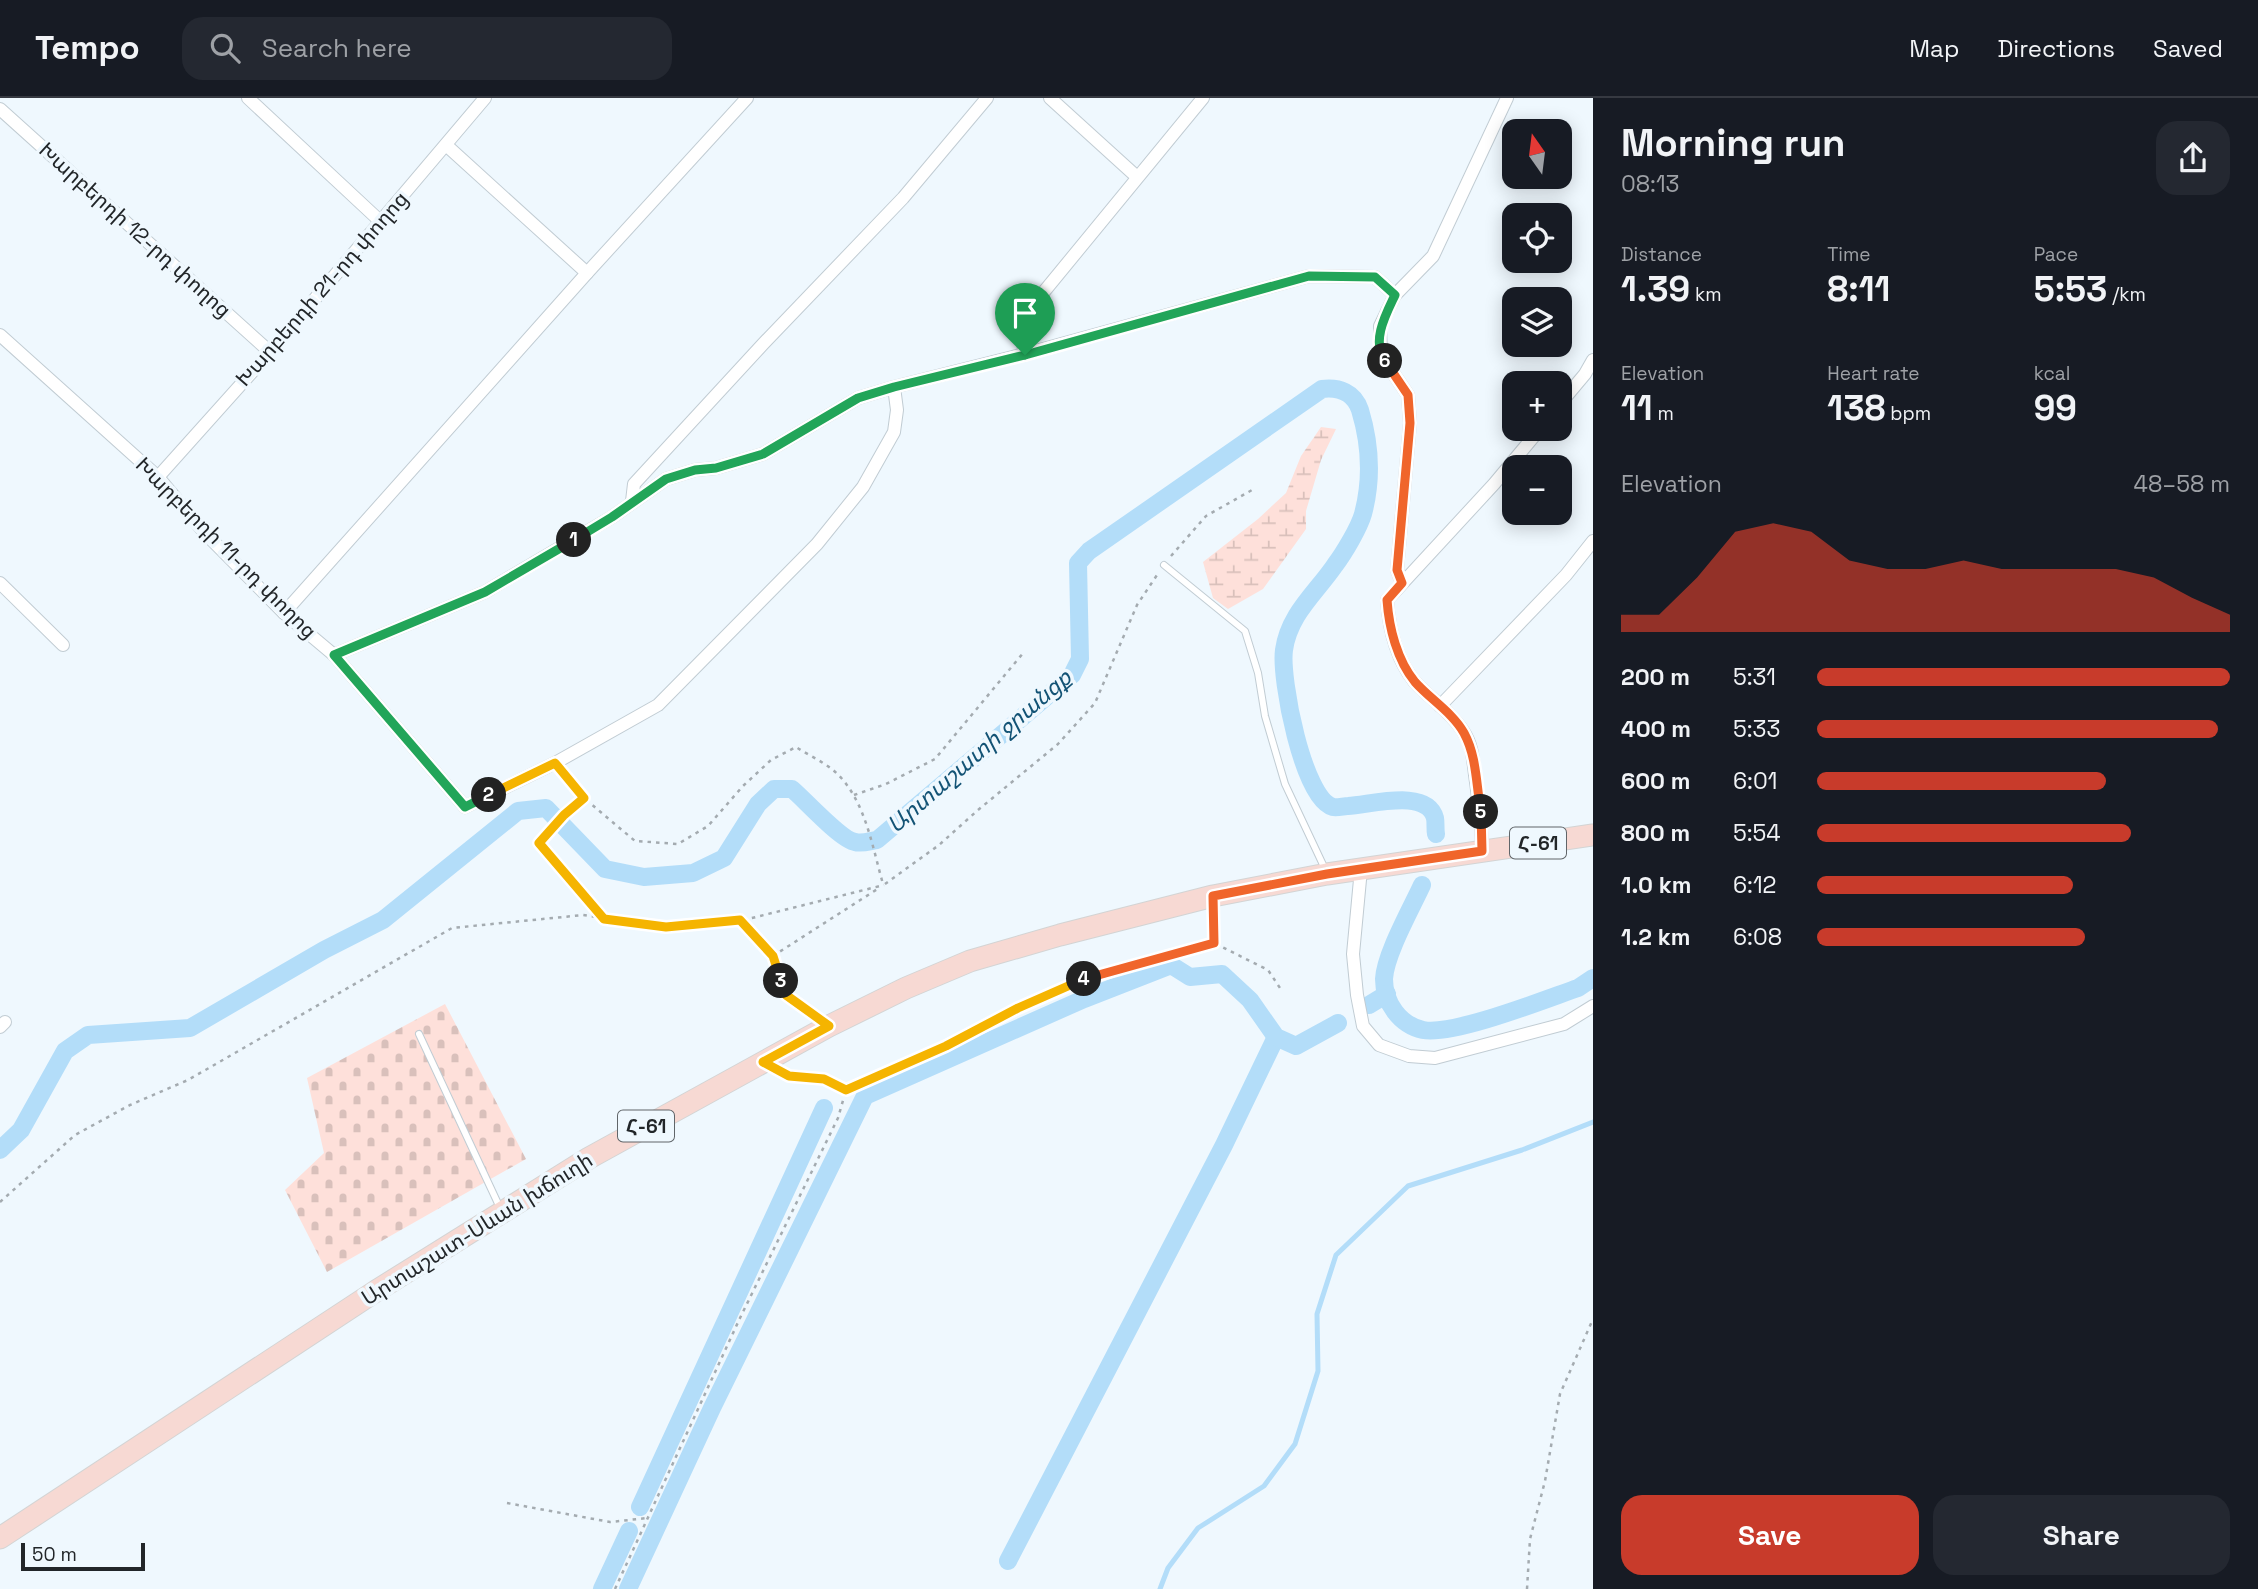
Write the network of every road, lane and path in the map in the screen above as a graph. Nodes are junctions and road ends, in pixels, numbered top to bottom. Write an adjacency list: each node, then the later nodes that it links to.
1 (248, 98): 11 (street)
2 (485, 98): 9 (street, Խարբերդի 21-րդ փողոց)
3 (747, 98): 12 (street)
4 (986, 98): 23 (street)
5 (1050, 98): 10 (street)
6 (1203, 98): 10 (street)
7 (1507, 98): 13 (street)
8 (0, 109): 15 (street, Խարբերդի 12-րդ փողոց)
9 (446, 145): 11 (street, Խարբերդի 21-րդ փողոց); 12 (street)
10 (1137, 177): 16 (street)
11 (380, 221): 15 (street, Խարբերդի 21-րդ փողոց)
12 (587, 273): 28 (street)
13 (1395, 295): 16 (street); 27 (street)
14 (0, 335): 21 (street, Խարբերդի 11-րդ փողոց)
15 (270, 352): 21 (street, Խարբերդի 21-րդ փողոց)
16 (1025, 355): 18 (street)
17 (1593, 360): 19 (street)
18 (894, 387): 23 (street); 33 (street)
19 (1572, 390)
20 (1530, 441): 27 (street)
21 (158, 477): 28 (street, Խարբերդի 11-րդ փողոց)
22 (1252, 489): 25 (path)
23 (632, 501): 31 (street)
24 (1593, 541): 32 (street)
25 (1164, 565): 39 (lane); 40 (path)
26 (0, 583): 29 (street)
27 (1402, 583): 32 (street)
28 (284, 613): 31 (street, Խարբերդի 11-րդ փողոց)
29 (62, 645)
30 (1024, 652): 34 (path)
31 (334, 655): 33 (street, Խարբերդի 11-րդ փողոց)
32 (1440, 706): 37 (street)
33 (555, 763): 35 (path)
34 (854, 794): 35 (path); 40 (path)
35 (584, 798): 42 (path)
36 (1593, 835): 37 (main road, Արտաշատ-Սևան խճուղի / Հ-61)
37 (1482, 851): 38 (main road, Արտաշատ-Սևան խճուղի / Հ-61)
38 (1361, 869): 39 (main road, Արտաշատ-Սևան խճուղի / Հ-61); 47 (street)
39 (1327, 874): 41 (main road, Արտաշատ-Սևան խճուղի / Հ-61)
40 (884, 885): 43 (path); 45 (path)
41 (1213, 896): 44 (path); 48 (main road, Արտաշատ-Սևան խճուղի / Հ-61)
42 (604, 919): 43 (path); 52 (path)
43 (740, 920): 45 (path)
44 (1214, 943): 46 (path); 51 (path)
45 (773, 956): 48 (path)
46 (1280, 988)
47 (1593, 1006)
48 (829, 1026): 50 (main road, Արտաշատ-Սևան խճուղի / Հ-61)
49 (419, 1034): 53 (lane)
50 (763, 1062): 51 (path); 53 (main road, Արտաշատ-Սևան խճուղի / Հ-61)
51 (846, 1090): 56 (path)
52 (0, 1202)
53 (501, 1212): 57 (main road, Արտաշատ-Սևան խճուղի / Հ-61)
54 (1593, 1319): 59 (path)
55 (507, 1503): 56 (path)
56 (648, 1517): 58 (path)
57 (0, 1538)
58 (615, 1589)
59 (1527, 1589)

